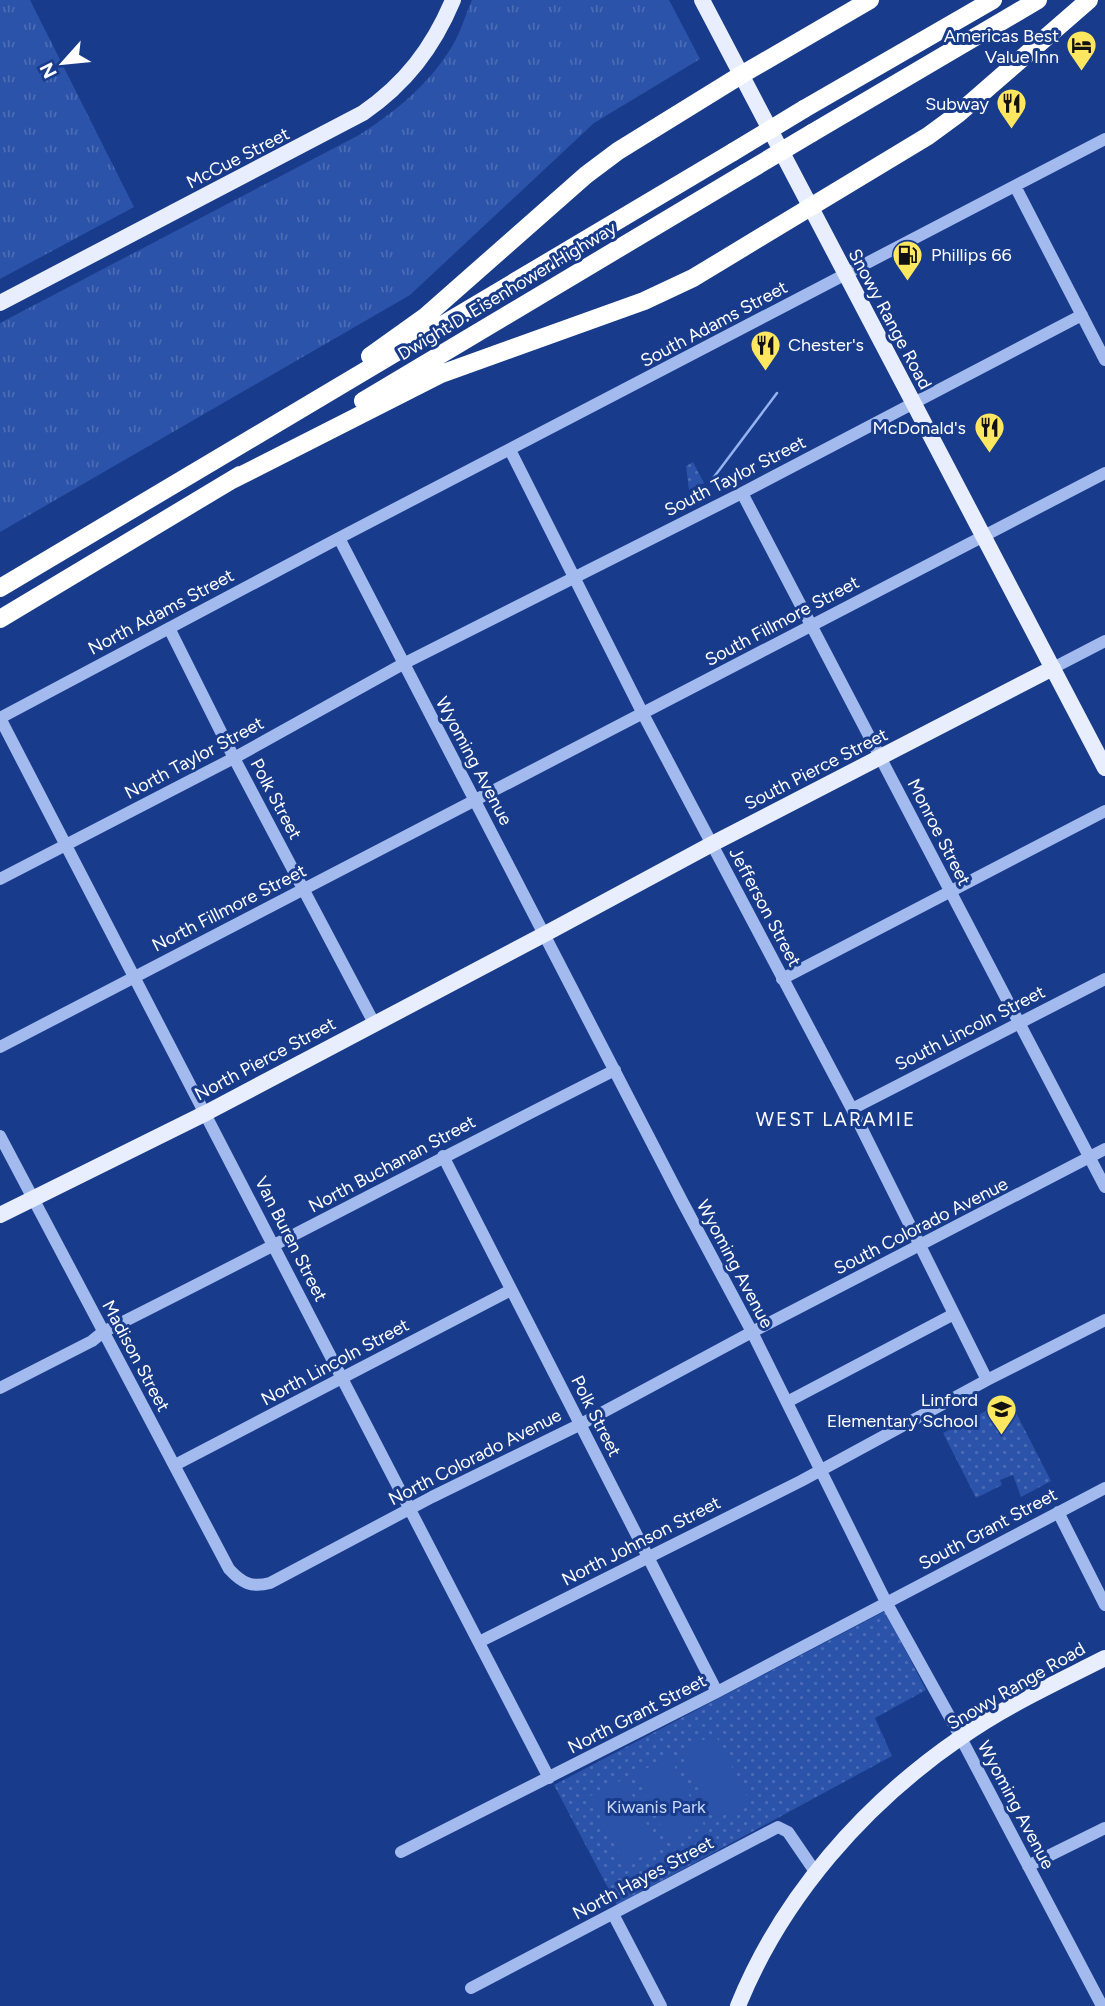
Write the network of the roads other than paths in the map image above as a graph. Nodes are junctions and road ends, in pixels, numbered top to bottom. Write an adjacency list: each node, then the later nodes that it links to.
1 (453, 0): 12 (main road, McCue Street)
2 (702, 0): 7 (main road, Snowy Range Road)
3 (870, 0): 7 (highway)
4 (993, 0): 18 (highway, Dwight D. Eisenhower Highway, bridge)
5 (1038, 0): 19 (highway, Dwight D. Eisenhower Highway, bridge)
6 (1089, 0): 10 (highway)
7 (741, 75): 10 (main road, Snowy Range Road); 18 (highway)
8 (1105, 139): 9 (street, South Adams Street)
9 (1015, 186): 11 (street, South Adams Street); 13 (street)
10 (810, 206): 11 (main road, Snowy Range Road); 19 (highway)
11 (845, 274): 15 (main road, Snowy Range Road); 16 (street, South Adams Street)
12 (0, 303)
13 (1082, 315): 14 (street); 15 (street, South Taylor Street)
14 (1105, 360)
15 (913, 404): 20 (street, South Taylor Street); 21 (main road, Snowy Range Road)
16 (510, 450): 22 (street, South Adams Street); 23 (street, Jefferson Street)
17 (1105, 473): 21 (street, South Fillmore Street)
18 (180, 480): 24 (highway, Dwight D. Eisenhower Highway)
19 (232, 480): 25 (highway, Dwight D. Eisenhower Highway)
20 (742, 492): 23 (street, South Taylor Street); 26 (street, Monroe Street)
21 (983, 537): 26 (street, South Fillmore Street); 30 (main road, Snowy Range Road)
22 (339, 538): 27 (street, North Adams Street); 29 (street, Wyoming Avenue)
23 (575, 577): 29 (street, South Taylor Street); 31 (street, Jefferson Street)
24 (0, 588)
25 (0, 619)
26 (810, 625): 31 (street, South Fillmore Street); 34 (street, Monroe Street)
27 (169, 628): 32 (street, North Adams Street); 33 (street, Polk Street)
28 (1105, 641): 30 (street, South Pierce Street)
29 (403, 664): 33 (street, North Taylor Street); 36 (street, Wyoming Avenue)
30 (1053, 668): 34 (main road, South Pierce Street); 35 (main road, Snowy Range Road)
31 (643, 713): 36 (street, South Fillmore Street); 38 (street, Jefferson Street)
32 (0, 718): 39 (street, Van Buren Street)
33 (234, 758): 39 (street, North Taylor Street); 41 (street, Polk Street)
34 (881, 758): 38 (main road, South Pierce Street); 42 (street, Monroe Street)
35 (1105, 768)
36 (475, 800): 41 (street, North Fillmore Street); 43 (street, Wyoming Avenue)
37 (1105, 811): 42 (street)
38 (712, 844): 43 (main road, South Pierce Street); 45 (street, Jefferson Street)
39 (67, 845): 40 (street, North Taylor Street); 44 (street, Van Buren Street)
40 (0, 878)
41 (304, 889): 44 (street, North Fillmore Street); 47 (street, Polk Street)
42 (949, 890): 45 (street); 48 (street, Monroe Street)
43 (545, 934): 47 (main road, North Pierce Street); 50 (street, Wyoming Avenue)
44 (135, 977): 49 (street, North Fillmore Street); 52 (street, Van Buren Street)
45 (782, 979): 51 (street, Jefferson Street)
46 (1105, 979): 48 (street, South Lincoln Street)
47 (374, 1023): 52 (main road, North Pierce Street)
48 (1019, 1023): 51 (street, South Lincoln Street); 56 (street, Monroe Street)
49 (0, 1047)
50 (615, 1070): 55 (street, North Buchanan Street); 66 (street, Wyoming Avenue)
51 (852, 1109): 61 (street, Jefferson Street)
52 (206, 1113): 58 (main road, North Pierce Street); 60 (street, Van Buren Street)
53 (0, 1136): 58 (street, Madison Street)
54 (1105, 1149): 56 (street, South Colorado Avenue)
55 (443, 1156): 60 (street, North Buchanan Street); 62 (street, Polk Street)
56 (1090, 1157): 57 (street, Monroe Street); 61 (street, South Colorado Avenue)
57 (1105, 1187)
58 (32, 1197): 59 (main road, North Pierce Street); 65 (street, Madison Street)
59 (0, 1215)
60 (275, 1246): 65 (street, North Buchanan Street); 67 (street, Van Buren Street)
61 (921, 1247): 63 (street, Jefferson Street); 66 (street, South Colorado Avenue)
62 (511, 1290): 67 (street, North Lincoln Street); 71 (street, Polk Street)
63 (954, 1314): 68 (street, Jefferson Street); 70 (street)
64 (1105, 1320): 68 (street, North Johnson Street)
65 (103, 1332): 69 (street, North Buchanan Street); 72 (street, Madison Street)
66 (752, 1332): 70 (street, Wyoming Avenue); 71 (street, North Colorado Avenue)
67 (342, 1378): 72 (street, North Lincoln Street); 75 (street, Van Buren Street)
68 (987, 1380): 73 (street, North Johnson Street)
69 (0, 1388)
70 (787, 1402): 73 (street, Wyoming Avenue)
71 (580, 1424): 75 (street, North Colorado Avenue); 77 (street, Polk Street)
72 (175, 1465): 78 (street, Madison Street)
73 (820, 1471): 77 (street, North Johnson Street); 79 (street, Wyoming Avenue)
74 (1105, 1488): 76 (street, South Grant Street)
75 (411, 1508): 78 (street, North Colorado Avenue); 81 (street, Van Buren Street)
76 (1058, 1512): 79 (street, South Grant Street); 80 (street)
77 (649, 1556): 81 (street, North Johnson Street); 83 (street, Polk Street)
78 (248, 1585)
79 (886, 1602): 83 (street, North Grant Street); 84 (street, Wyoming Avenue)
80 (1105, 1605)
81 (479, 1642): 85 (street, Van Buren Street)
82 (1105, 1658): 84 (main road, Snowy Range Road)
83 (718, 1692): 85 (street, North Grant Street)
84 (961, 1737): 88 (street, Wyoming Avenue); 89 (main road, Snowy Range Road)
85 (549, 1778): 87 (street, North Grant Street)
86 (1105, 1828): 88 (street)
87 (401, 1852)
88 (1028, 1867): 92 (street, Wyoming Avenue)
89 (816, 1873): 90 (street, North Hayes Street); 94 (main road, Snowy Range Road)
90 (613, 1914): 91 (street, North Hayes Street); 93 (street)
91 (471, 1988)
92 (1102, 2000)
93 (661, 2006)
94 (738, 2006)

